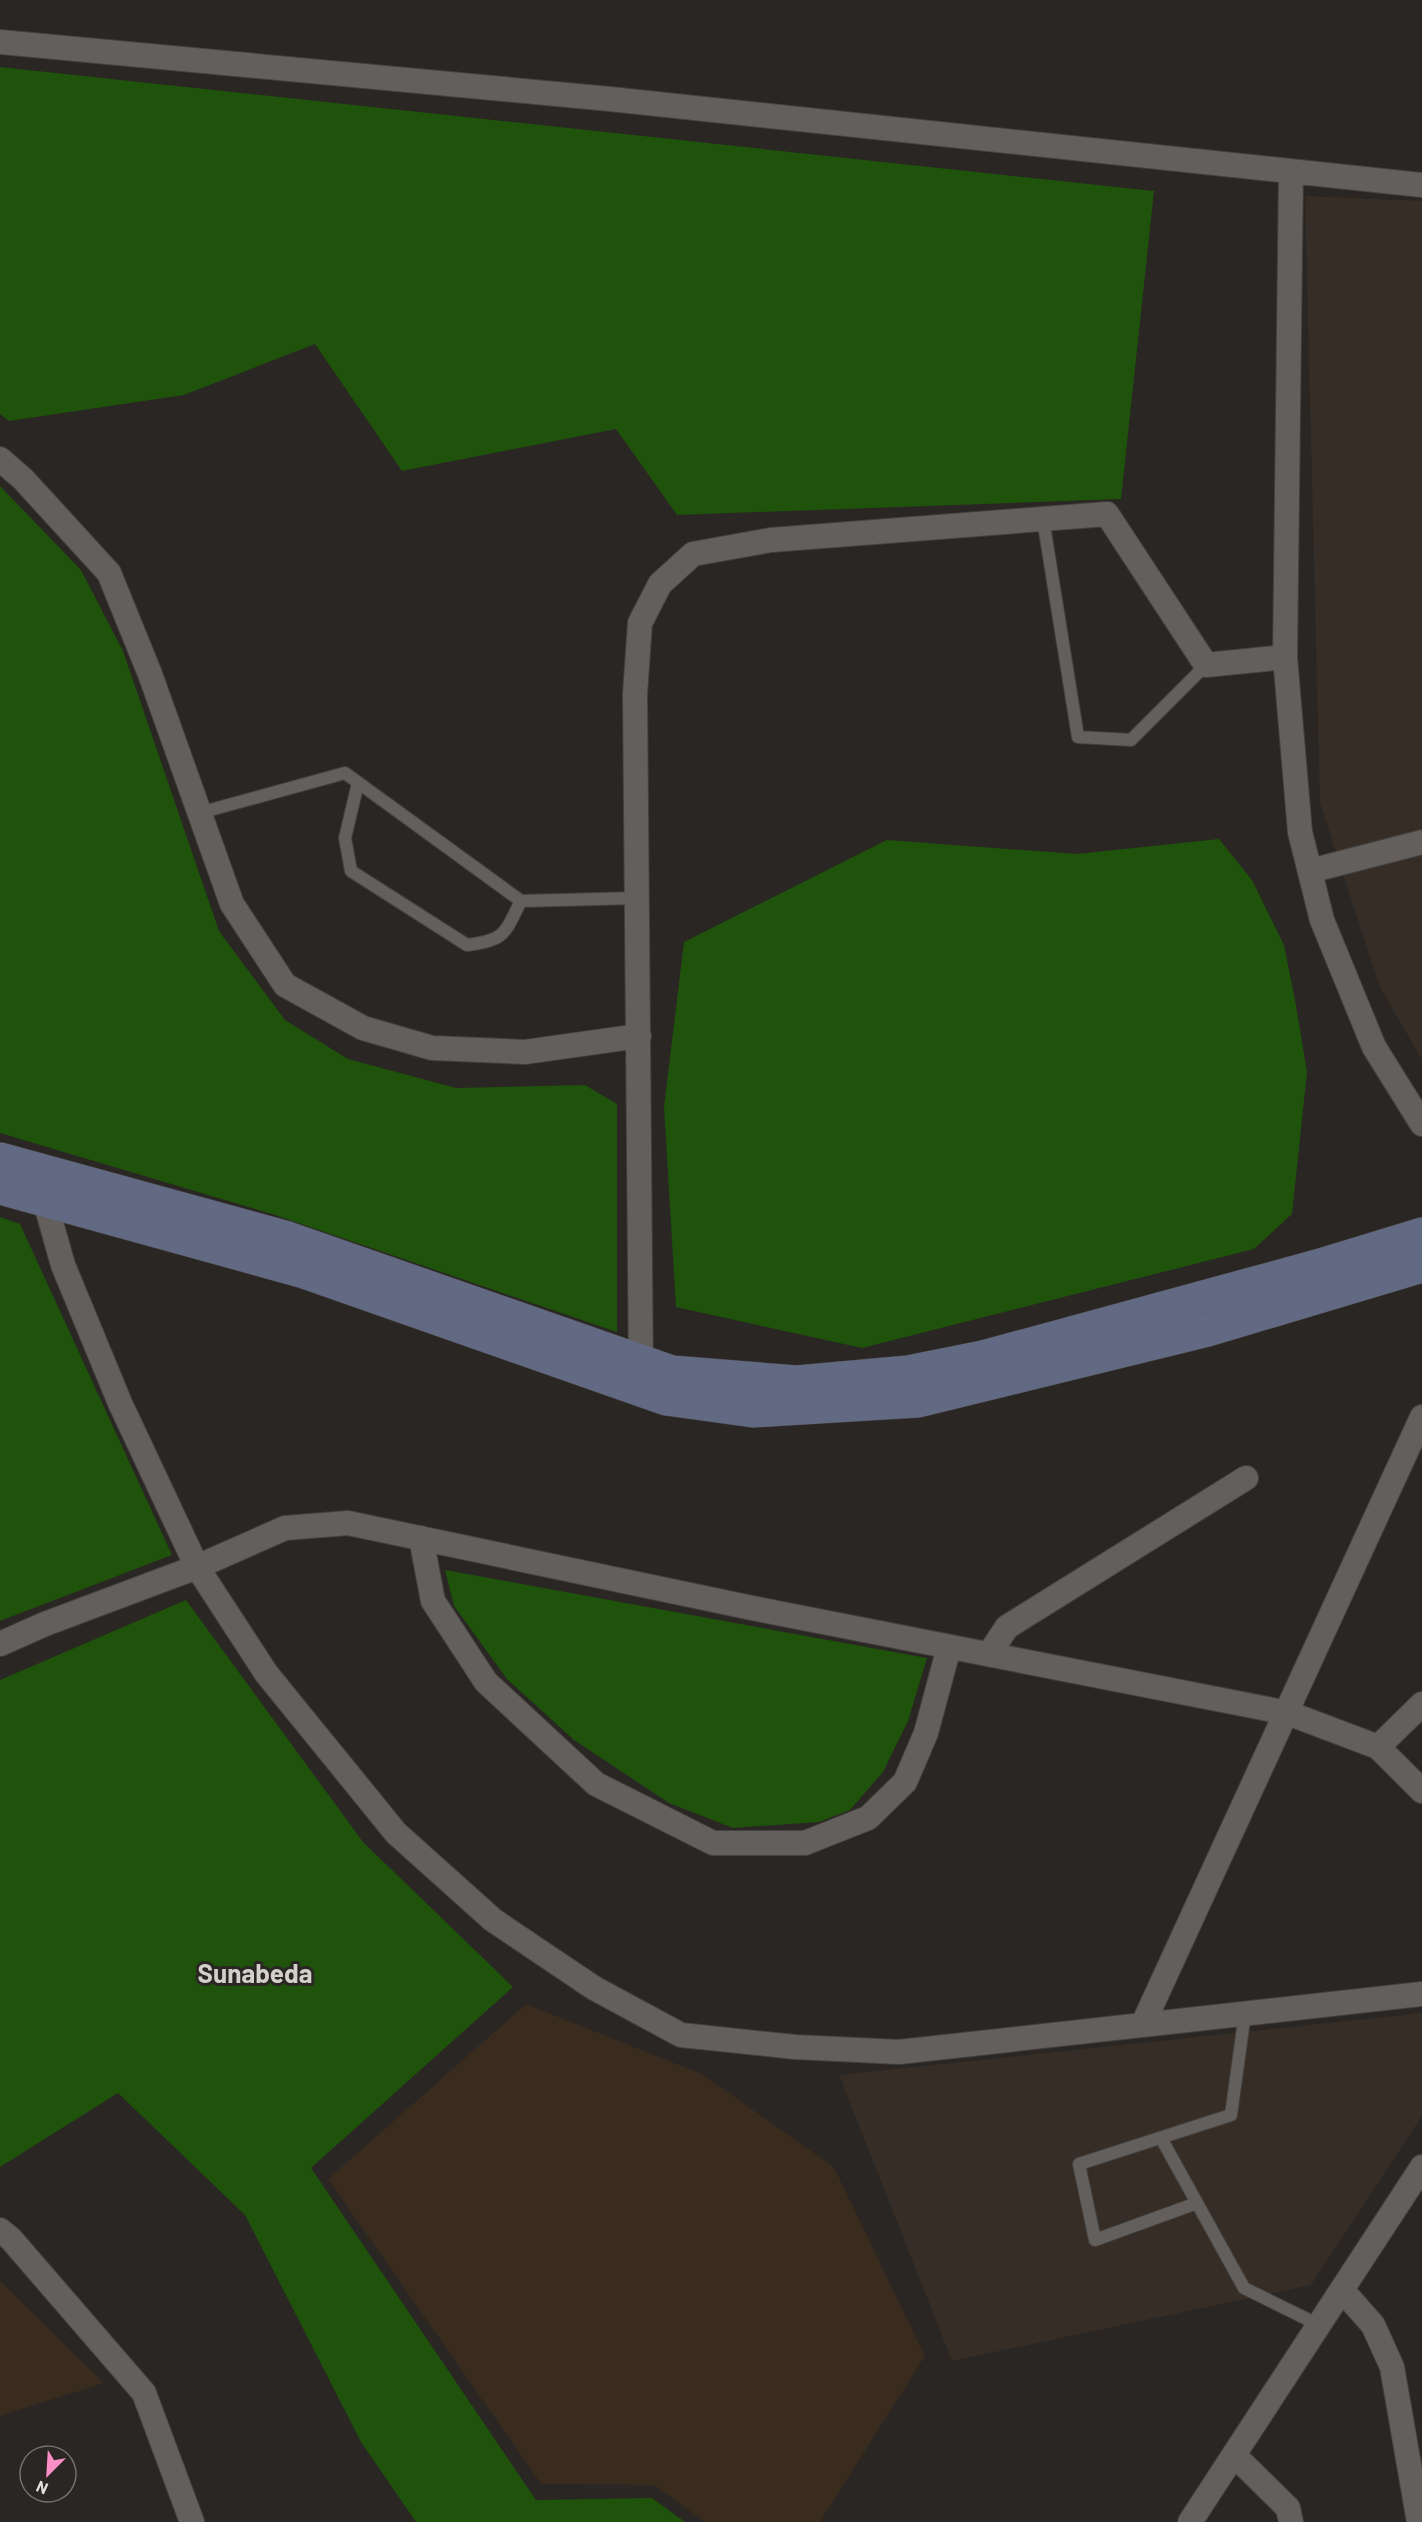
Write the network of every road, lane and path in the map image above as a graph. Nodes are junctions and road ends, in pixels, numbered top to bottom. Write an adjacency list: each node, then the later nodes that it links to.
1 (0, 42): 2 (street)
2 (1291, 171): 3 (street); 6 (street)
3 (1422, 185)
4 (0, 459): 9 (street)
5 (1043, 519): 7 (street); 7 (lane); 12 (street)
6 (1285, 657): 7 (street); 11 (street)
7 (1206, 665)
8 (358, 783): 9 (lane); 13 (lane); 13 (lane)
9 (200, 813): 14 (street)
10 (1422, 842): 11 (street)
11 (1310, 871): 15 (street)
12 (637, 898): 13 (lane); 14 (street)
13 (520, 901)
14 (639, 1036): 21 (street)
15 (1422, 1124)
16 (0, 1159): 17 (street)
17 (41, 1185): 18 (street); 21 (street); 25 (street)
18 (0, 1188)
19 (1422, 1234): 21 (street)
20 (1422, 1266): 21 (street)
21 (641, 1375)
22 (1420, 1429): 30 (street)
23 (1246, 1478): 28 (street)
24 (421, 1538): 25 (street); 27 (street); 27 (street)
25 (197, 1567): 26 (street); 35 (street)
26 (0, 1644)
27 (949, 1647): 28 (street)
28 (989, 1654): 30 (street)
29 (1422, 1704): 31 (street)
30 (1288, 1713): 31 (street); 35 (street)
31 (1378, 1747): 32 (street)
32 (1422, 1791)
33 (1422, 1994): 34 (street)
34 (1245, 2013): 35 (street); 36 (lane)
35 (1143, 2025)
36 (1161, 2138): 38 (lane); 38 (lane)
37 (1422, 2167): 40 (street)
38 (1197, 2203): 41 (lane)
39 (0, 2230): 43 (street)
40 (1342, 2290): 41 (street); 46 (street)
41 (1319, 2325): 42 (street)
42 (1234, 2455): 44 (street); 45 (street)
43 (192, 2522)
44 (1190, 2522)
45 (1291, 2522)
46 (1419, 2522)

